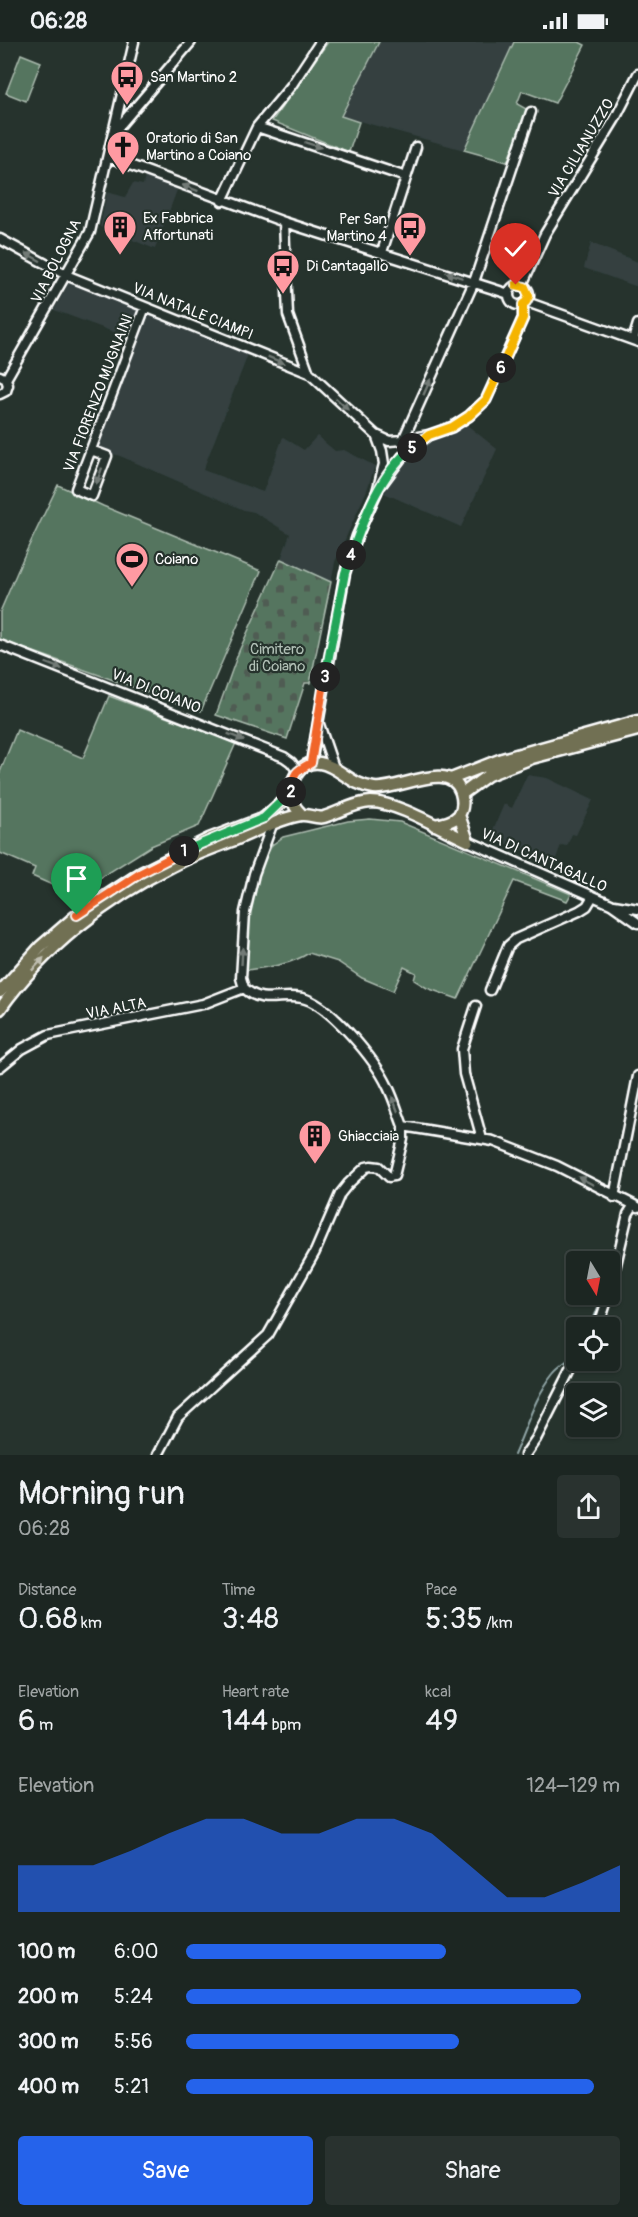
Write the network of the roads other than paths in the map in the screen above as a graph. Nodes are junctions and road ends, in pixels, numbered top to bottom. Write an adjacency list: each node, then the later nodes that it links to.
1 (134, 42): 5 (street, VIA BOLOGNA)
2 (191, 42): 6 (street)
3 (321, 42): 8 (street)
4 (638, 74): 19 (street, VIA CILIANUZZO)
5 (123, 96): 6 (street); 9 (street, VIA BOLOGNA)
6 (141, 102): 9 (street)
7 (531, 112): 18 (street)
8 (257, 127): 12 (street, one-way to 12); 13 (street)
9 (113, 133): 11 (street, VIA BOLOGNA)
10 (416, 147): 12 (street)
11 (108, 157): 13 (street, one-way to 11); 17 (street, VIA BOLOGNA)
12 (406, 177): 16 (street)
13 (222, 201): 14 (street)
14 (284, 222): 16 (street); 27 (street)
15 (0, 239): 17 (street, VIA NATALE CIAMPI, one-way to 15)
16 (382, 252): 18 (street, one-way to 16)
17 (66, 274): 22 (street, VIA NATALE CIAMPI); 28 (street, VIA BOLOGNA)
18 (474, 282): 20 (street); 32 (street, one-way to 18)
19 (525, 287): 20 (street); 21 (street, VIA CILIANUZZO)
20 (509, 294): 21 (street)
21 (525, 303): 23 (street); 24 (street, VIA CILIANUZZO)
22 (145, 307): 27 (street, VIA NATALE CIAMPI, one-way to 27); 33 (street, VIA FIORENZO MUGNAINI)
23 (544, 307): 24 (street); 26 (street)
24 (523, 318): 31 (street, VIA CILIANUZZO)
25 (638, 324): 26 (street)
26 (635, 341)
27 (309, 373): 30 (street, one-way to 30)
28 (3, 378): 29 (street, VIA BOLOGNA)
29 (0, 394)
30 (376, 435): 32 (street, VIA CILIANUZZO); 34 (street)
31 (429, 435): 32 (street, VIA CILIANUZZO); 34 (street)
32 (403, 440)
33 (91, 450): 33 (street, VIA FIORENZO MUGNAINI, one-way to 33)
34 (377, 492): 36 (street)
35 (0, 645): 41 (street, VIA DI COIANO, one-way to 41)
36 (318, 721): 39 (street); 40 (street)
37 (638, 721): 42 (main road)
38 (638, 730): 44 (main road)
39 (311, 763): 40 (main road); 41 (main road)
40 (334, 768): 42 (main road)
41 (297, 771): 43 (main road)
42 (452, 779): 44 (main road)
43 (291, 794): 45 (main road); 56 (main road)
44 (462, 794): 46 (main road)
45 (302, 815): 47 (main road); 48 (main road)
46 (459, 815): 48 (main road); 49 (main road)
47 (272, 825): 54 (street, one-way to 47); 58 (main road, one-way to 47)
48 (433, 825): 49 (main road)
49 (468, 841): 50 (street, VIA DI CANTAGALLO)
50 (593, 896): 51 (street, VIA DI CANTAGALLO); 55 (street)
51 (611, 904): 52 (street); 53 (street, VIA DI CANTAGALLO)
52 (638, 909)
53 (638, 923)
54 (244, 988): 59 (street, VIA ALTA); 61 (street, one-way to 54)
55 (490, 990)
56 (0, 992)
57 (476, 1006): 62 (street)
58 (0, 1009)
59 (0, 1067)
60 (638, 1076): 63 (street)
61 (403, 1126): 62 (street); 67 (street)
62 (482, 1139): 63 (street, one-way to 62)
63 (614, 1197): 64 (street)
64 (636, 1206): 65 (street)
65 (619, 1251)
66 (570, 1371): 68 (street)
67 (158, 1455)
68 (525, 1455)

